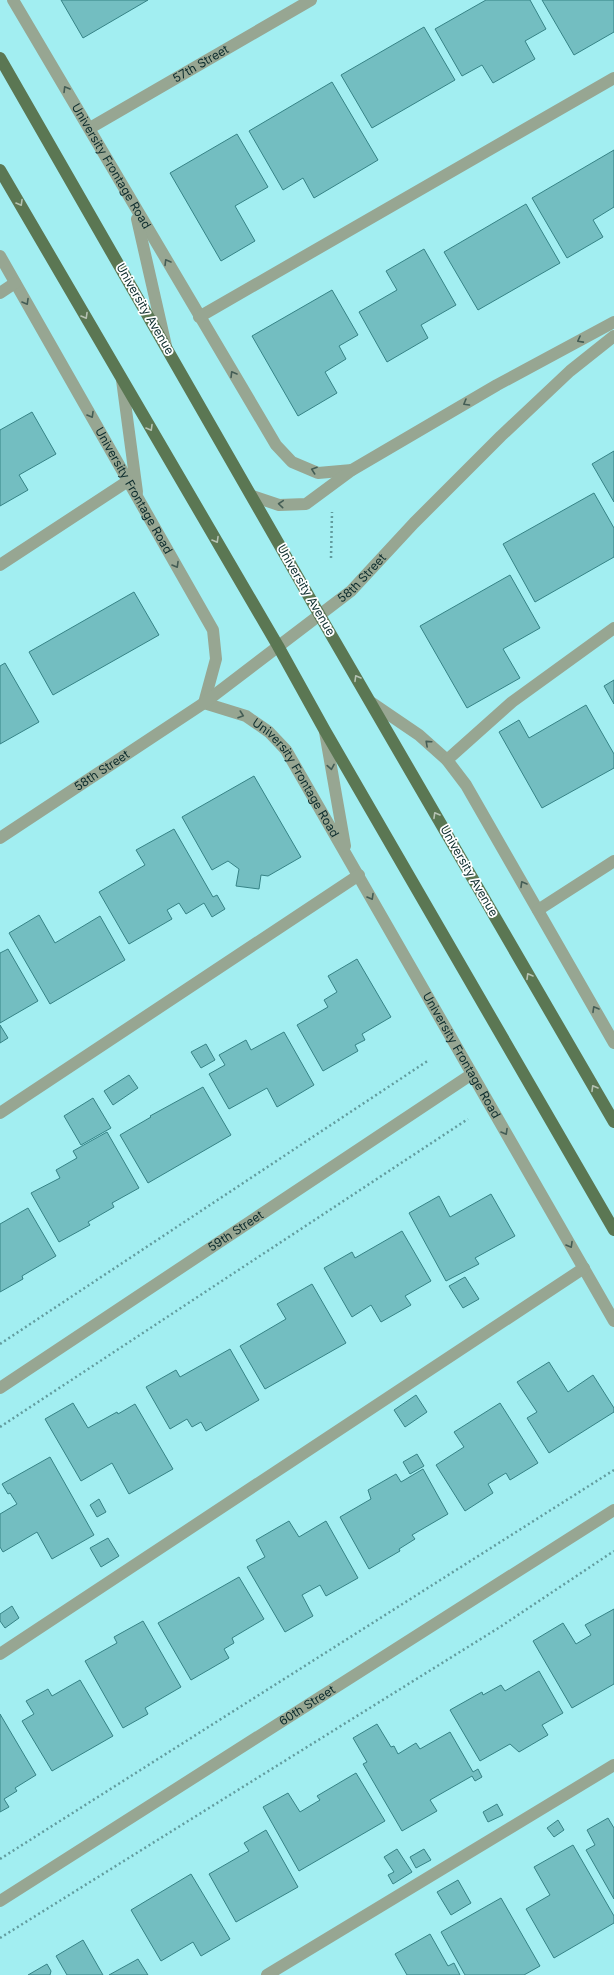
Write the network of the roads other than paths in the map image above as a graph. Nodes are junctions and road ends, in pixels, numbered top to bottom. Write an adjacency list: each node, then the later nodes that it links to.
1 (13, 0): 5 (street, University Frontage Road, one-way to 1)
2 (311, 0): 5 (street, 57th Street)
3 (0, 58): 14 (main road, University Avenue)
4 (614, 78): 11 (street)
5 (90, 128): 7 (street, University Frontage Road)
6 (0, 170): 15 (main road, one-way to 15)
7 (135, 208): 11 (street, University Frontage Road, one-way to 7); 14 (street)
8 (0, 256): 9 (street, University Frontage Road)
9 (15, 282): 10 (street); 17 (street, University Frontage Road, one-way to 17)
10 (0, 293)
11 (200, 317): 16 (street, University Frontage Road, one-way to 11)
12 (614, 322): 16 (street, one-way to 16)
13 (614, 336): 21 (street, 58th Street)
14 (167, 347): 18 (main road, University Avenue)
15 (122, 380): 19 (street); 23 (main road, one-way to 23)
16 (352, 470): 18 (street, one-way to 18)
17 (128, 481): 19 (street, University Frontage Road); 20 (street)
18 (252, 496): 21 (main road, University Avenue)
19 (138, 498): 24 (street, University Frontage Road, one-way to 24)
20 (0, 565)
21 (319, 614): 23 (street, 58th Street); 25 (main road, University Avenue, one-way to 21)
22 (614, 628): 27 (street)
23 (278, 646): 24 (street, 58th Street); 26 (main road)
24 (204, 703): 28 (street, 58th Street); 29 (street, University Frontage Road, one-way to 29)
25 (372, 703): 27 (street, one-way to 25); 36 (main road, University Avenue, one-way to 25)
26 (324, 729): 29 (street, one-way to 29); 37 (main road)
27 (447, 760): 32 (street, one-way to 27)
28 (0, 838)
29 (347, 855): 31 (street, University Frontage Road)
30 (614, 861): 32 (street)
31 (359, 876): 34 (street, University Frontage Road, one-way to 34); 35 (street)
32 (538, 910): 33 (street, one-way to 32)
33 (614, 1043)
34 (472, 1074): 38 (street, University Frontage Road, one-way to 38); 40 (street, 59th Street)
35 (0, 1113)
36 (614, 1122)
37 (614, 1230)
38 (584, 1268): 39 (street, University Frontage Road); 42 (street)
39 (614, 1321)
40 (0, 1388)
41 (614, 1510): 44 (street, 60th Street)
42 (0, 1654)
43 (614, 1765): 45 (street)
44 (0, 1901)
45 (267, 1975)

